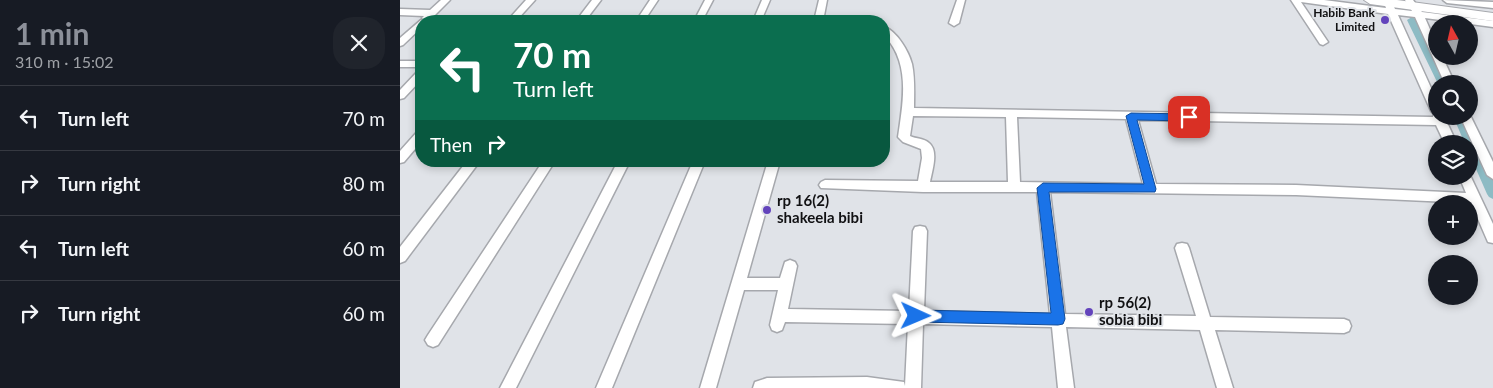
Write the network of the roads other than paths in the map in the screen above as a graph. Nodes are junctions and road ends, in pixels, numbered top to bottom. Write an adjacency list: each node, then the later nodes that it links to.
1 (446, 0): 18 (street)
2 (531, 0): 19 (street)
3 (597, 0): 20 (street)
4 (654, 0): 21 (street)
5 (709, 0): 22 (street)
6 (766, 0): 23 (street)
7 (823, 0): 24 (street)
8 (961, 0): 26 (street)
9 (1295, 0): 31 (street)
10 (1304, 0): 13 (street)
11 (1370, 0): 13 (highway)
12 (1447, 0): 15 (street)
13 (1388, 4): 14 (highway); 36 (street)
14 (1415, 5): 16 (highway); 25 (highway); 27 (street); 29 (street)
15 (1493, 5)
16 (1493, 10)
17 (400, 12): 18 (street)
18 (432, 13)
19 (517, 15)
20 (585, 15)
21 (644, 15)
22 (701, 15)
23 (760, 15)
24 (819, 15)
25 (1493, 17)
26 (954, 23)
27 (1493, 24)
28 (415, 30): 32 (street)
29 (1428, 35)
30 (890, 36): 38 (street)
31 (1323, 42)
32 (400, 43)
33 (400, 64): 34 (street)
34 (415, 64)
35 (415, 80): 37 (street)
36 (1428, 94)
37 (400, 96)
38 (910, 112): 39 (street); 54 (street)
39 (1011, 114): 40 (street); 55 (street)
40 (1131, 116): 41 (street); 57 (street)
41 (1428, 116)
42 (1469, 125): 52 (street)
43 (415, 138): 44 (street)
44 (400, 140)
45 (415, 143): 46 (street)
46 (400, 159)
47 (469, 167): 63 (street)
48 (546, 167): 71 (street)
49 (621, 167): 72 (street)
50 (696, 167): 73 (street)
51 (772, 167): 65 (street)
52 (1493, 175)
53 (825, 185): 54 (street)
54 (923, 186): 55 (street)
55 (1014, 187): 56 (street)
56 (1043, 188): 57 (street); 68 (street)
57 (1151, 189): 58 (street)
58 (1428, 196)
59 (1478, 205): 61 (street)
60 (920, 231): 67 (street)
61 (1493, 238)
62 (1182, 248): 69 (street)
63 (400, 257)
64 (790, 266): 66 (street)
65 (738, 284): 66 (street); 74 (street)
66 (786, 284): 67 (street)
67 (916, 316): 68 (street); 77 (street)
68 (1058, 319): 69 (street); 78 (street)
69 (1205, 323): 70 (street); 79 (street)
70 (1344, 326)
71 (434, 340)
72 (508, 388)
73 (604, 388)
74 (708, 388)
75 (760, 388): 76 (street)
76 (898, 388)
77 (913, 388)
78 (1066, 388)
79 (1226, 388)

